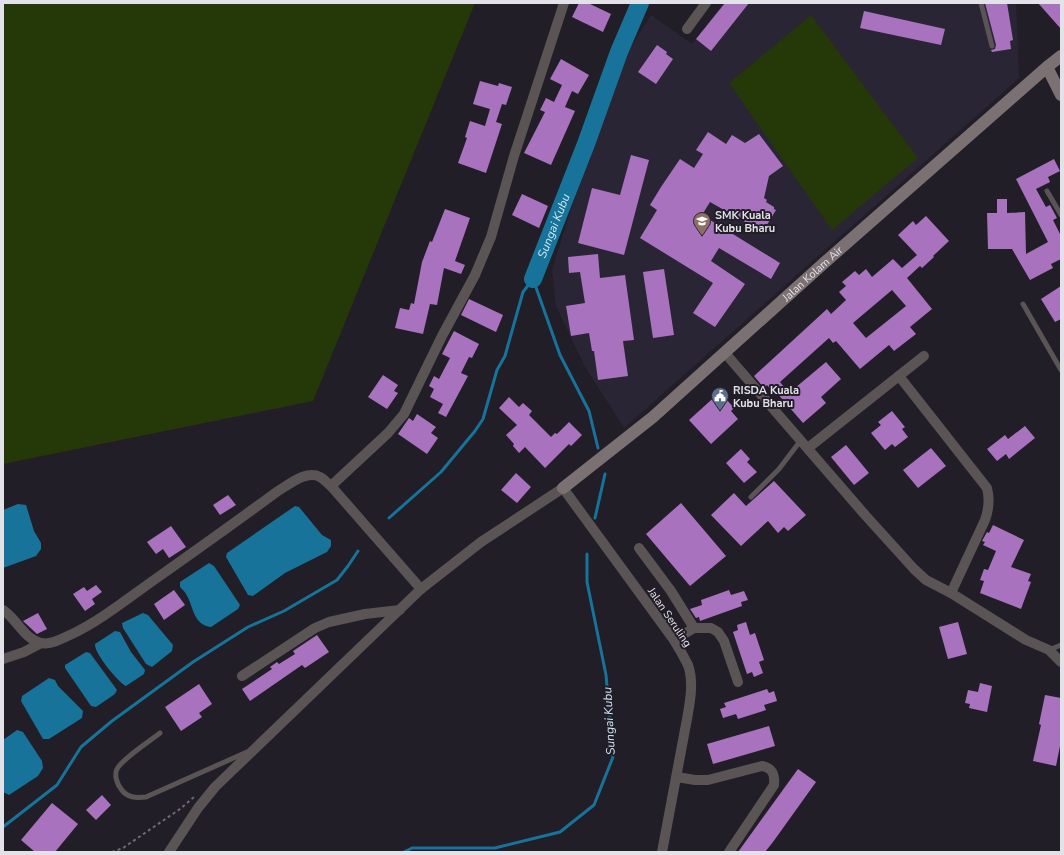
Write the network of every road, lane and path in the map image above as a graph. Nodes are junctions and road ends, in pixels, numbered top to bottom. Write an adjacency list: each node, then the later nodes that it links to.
1 (564, 3): 18 (street)
2 (706, 3): 4 (street)
3 (981, 3): 5 (lane)
4 (687, 29)
5 (992, 46)
6 (1061, 56): 7 (street, Jalan Kolam Air)
7 (1047, 67): 8 (street); 12 (street, Jalan Kolam Air)
8 (1061, 95)
9 (1047, 191): 10 (lane)
10 (1061, 215)
11 (1023, 304): 14 (lane)
12 (725, 353): 16 (street); 19 (street, Jalan Kolam Air)
13 (924, 356): 15 (street)
14 (1061, 370)
15 (899, 376): 17 (street); 23 (street)
16 (801, 440): 17 (street); 20 (lane)
17 (808, 448): 23 (street)
18 (331, 486): 22 (street); 28 (street)
19 (563, 488): 22 (street); 27 (street, Jalan Seruling)
20 (751, 497)
21 (639, 548): 26 (street)
22 (421, 589): 25 (street)
23 (951, 593): 30 (street)
24 (3, 610): 28 (street)
25 (400, 610): 33 (street); 36 (street)
26 (694, 628): 27 (street); 34 (street)
27 (674, 640): 37 (street, Jalan Seruling)
28 (41, 643): 31 (street)
29 (1061, 645): 30 (lane)
30 (1048, 650): 32 (street)
31 (3, 659)
32 (1061, 662)
33 (242, 676)
34 (738, 682)
35 (160, 733): 36 (lane)
36 (254, 749): 40 (street)
37 (677, 777): 41 (street, Jalan Seruling); 42 (street)
38 (198, 794): 39 (path)
39 (112, 852)
40 (169, 852)
41 (662, 852)
42 (729, 852)

